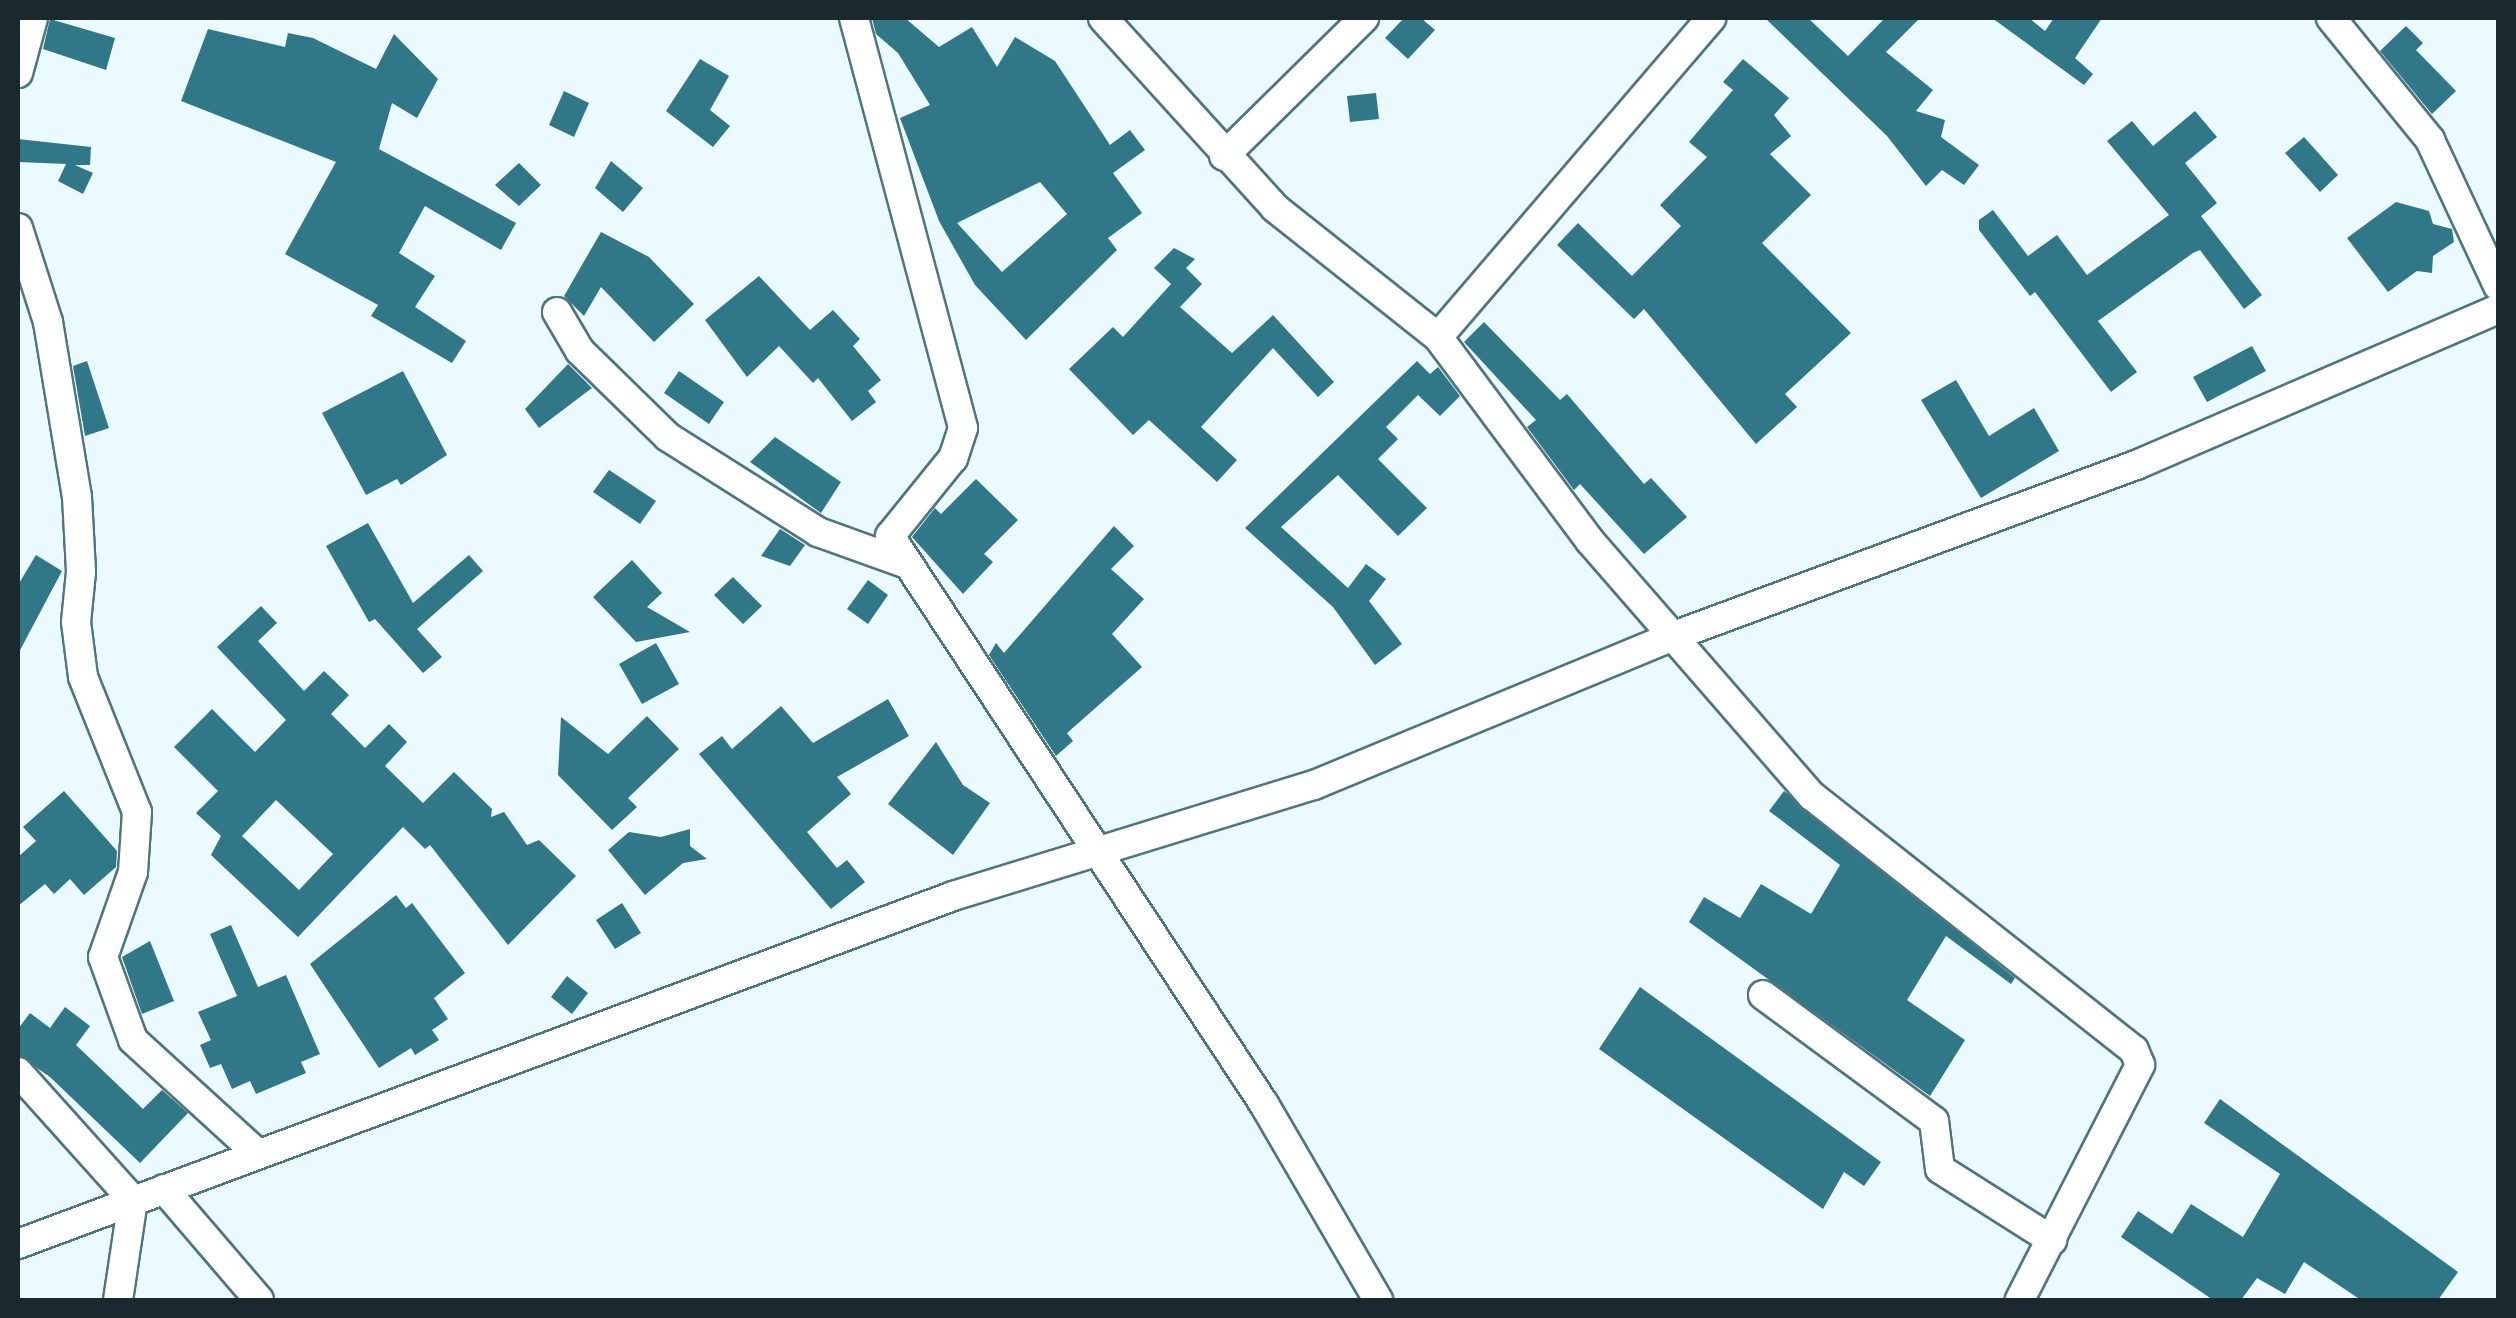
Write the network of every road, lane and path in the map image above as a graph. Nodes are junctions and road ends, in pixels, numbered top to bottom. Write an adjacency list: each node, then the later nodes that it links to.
1 (33, 18): 7 (street)
2 (854, 18): 14 (street)
3 (1103, 18): 8 (street)
4 (1364, 18): 8 (street)
5 (1710, 18): 13 (street)
6 (2331, 18): 10 (street)
7 (18, 74)
8 (1224, 156): 13 (street)
9 (18, 228): 19 (street)
10 (2498, 286)
11 (2498, 309): 15 (street)
12 (557, 312): 14 (street)
13 (1438, 337): 15 (street)
14 (906, 564): 16 (street)
15 (1672, 637): 16 (street); 22 (street)
16 (1098, 853): 19 (street); 26 (street)
17 (1763, 994): 22 (street)
18 (18, 1072): 21 (street)
19 (258, 1154): 20 (street)
20 (164, 1188): 21 (street); 25 (street)
21 (133, 1200): 23 (street); 24 (street)
22 (2052, 1240): 27 (street)
23 (18, 1244)
24 (118, 1300)
25 (259, 1300)
26 (1378, 1300)
27 (2020, 1300)

